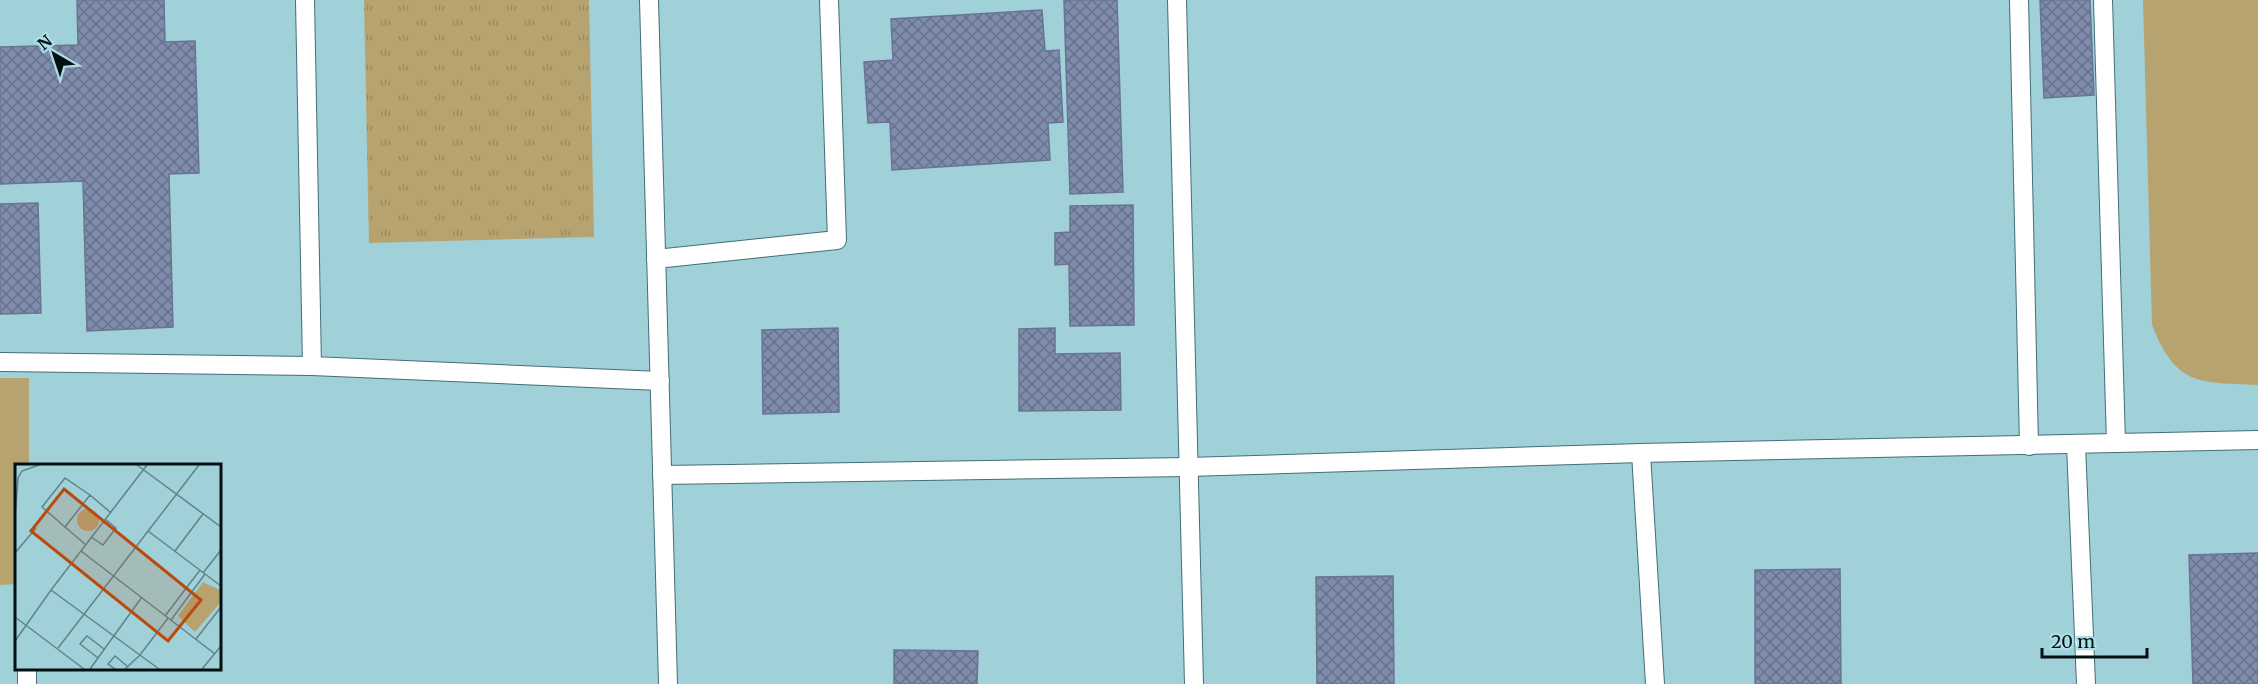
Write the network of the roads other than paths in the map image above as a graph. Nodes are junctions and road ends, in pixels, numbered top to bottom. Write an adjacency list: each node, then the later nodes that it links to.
1 (305, 0): 9 (lane)
2 (649, 0): 7 (lane)
3 (829, 0): 7 (lane)
4 (1177, 0): 16 (lane)
5 (2019, 0): 14 (lane)
6 (2103, 0): 12 (lane)
7 (656, 259): 10 (lane)
8 (0, 362): 9 (lane)
9 (312, 366): 10 (lane)
10 (660, 381): 17 (lane)
11 (2258, 440): 12 (lane)
12 (2116, 443): 13 (lane)
13 (2076, 445): 14 (lane); 21 (lane)
14 (2030, 446): 15 (lane)
15 (1641, 453): 16 (lane); 20 (lane)
16 (1188, 467): 17 (lane); 19 (lane)
17 (662, 475): 18 (lane)
18 (668, 684)
19 (1194, 684)
20 (1655, 684)
21 (2086, 684)

